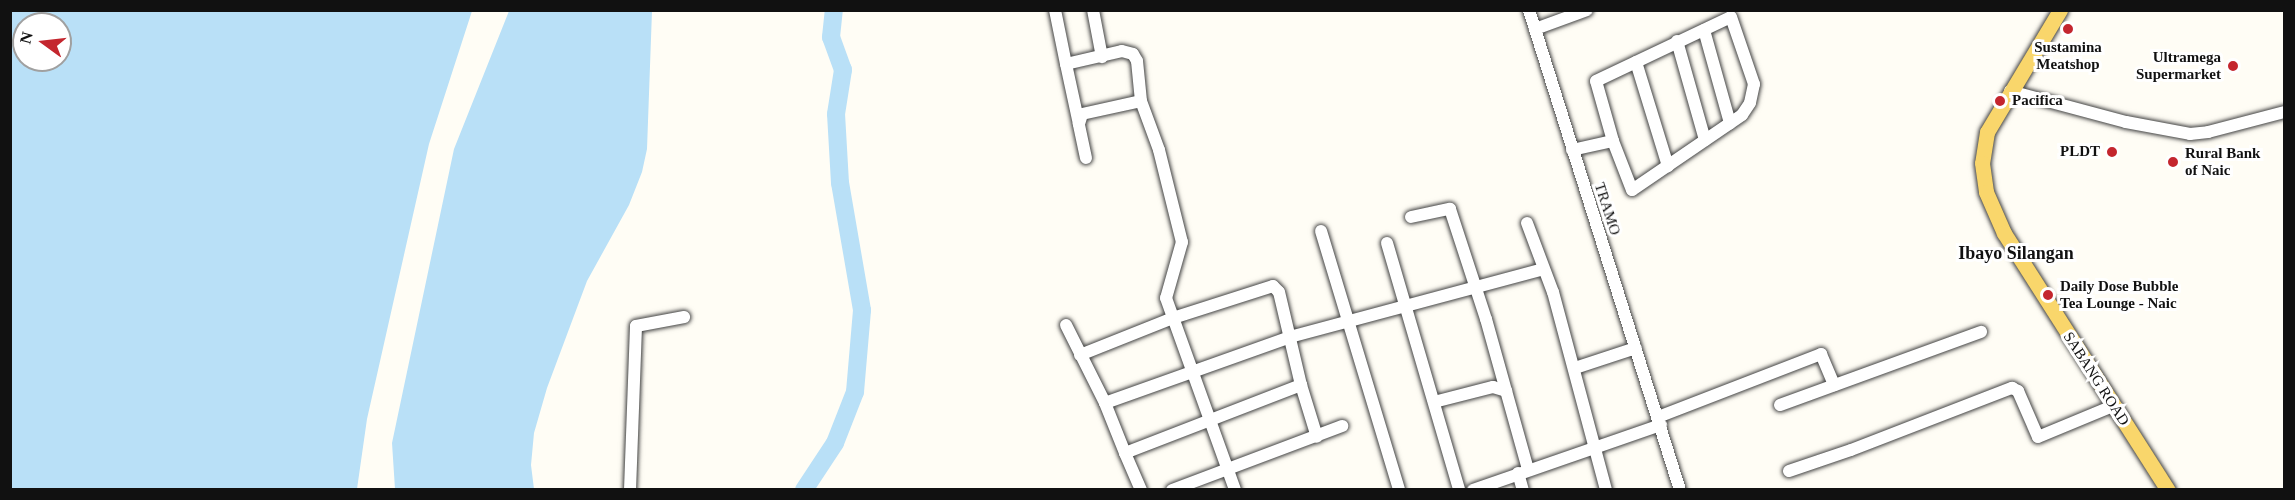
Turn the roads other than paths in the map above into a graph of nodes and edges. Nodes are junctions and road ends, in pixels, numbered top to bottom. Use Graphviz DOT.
graph roads {
  1 [pos="1055,10"];
  2 [pos="1093,10"];
  3 [pos="1529,10"];
  4 [pos="2060,10"];
  5 [pos="1586,11"];
  6 [pos="1733,14"];
  7 [pos="1534,29"];
  8 [pos="1704,30"];
  9 [pos="1677,41"];
  10 [pos="1102,57"];
  11 [pos="1636,62"];
  12 [pos="1066,64"];
  13 [pos="2010,91"];
  14 [pos="1141,101"];
  15 [pos="2284,112"];
  16 [pos="1730,123"];
  17 [pos="1079,124"];
  18 [pos="1705,140"];
  19 [pos="1613,141"];
  20 [pos="1572,150"];
  21 [pos="1086,158"];
  22 [pos="1668,166"];
  23 [pos="1411,217"];
  24 [pos="1527,223"];
  25 [pos="1321,231"];
  26 [pos="1388,243"];
  27 [pos="1543,269"];
  28 [pos="1475,287"];
  29 [pos="1406,306"];
  30 [pos="684,317"];
  31 [pos="1173,318"];
  32 [pos="1348,321"];
  33 [pos="1066,325"];
  34 [pos="1981,332"];
  35 [pos="1290,337"];
  36 [pos="1636,348"];
  37 [pos="1080,355"];
  38 [pos="1575,368"];
  39 [pos="1191,372"];
  40 [pos="1301,385"];
  41 [pos="1834,385"];
  42 [pos="1506,391"];
  43 [pos="1434,402"];
  44 [pos="1105,404"];
  45 [pos="1780,405"];
  46 [pos="2114,406"];
  47 [pos="1209,420"];
  48 [pos="1660,421"];
  49 [pos="1342,426"];
  50 [pos="1317,437"];
  51 [pos="1594,447"];
  52 [pos="1125,453"];
  53 [pos="1227,470"];
  54 [pos="1523,471"];
  55 [pos="1789,471"];
  56 [pos="630,489"];
  57 [pos="1141,489"];
  58 [pos="1172,489"];
  59 [pos="1235,489"];
  60 [pos="1399,489"];
  61 [pos="1459,489"];
  62 [pos="1473,489"];
  63 [pos="1523,489"];
  64 [pos="1606,489"];
  65 [pos="1680,489"];
  66 [pos="2168,489"];
  1 -- 12 [label="street"];
  2 -- 10 [label="street"];
  3 -- 7 [label="street, TRAMO"];
  4 -- 13 [label="main road, SABANG ROAD"];
  5 -- 7 [label="street"];
  6 -- 8 [label="street"];
  6 -- 16 [label="street"];
  7 -- 20 [label="street, TRAMO"];
  8 -- 9 [label="street"];
  8 -- 16 [label="street"];
  9 -- 11 [label="street"];
  9 -- 18 [label="street"];
  10 -- 12 [label="street"];
  10 -- 14 [label="street"];
  11 -- 19 [label="street"];
  11 -- 22 [label="street"];
  12 -- 17 [label="street"];
  13 -- 15 [label="street"];
  13 -- 46 [label="main road, SABANG ROAD"];
  14 -- 17 [label="street"];
  14 -- 31 [label="street"];
  16 -- 18 [label="street"];
  17 -- 21 [label="street"];
  18 -- 22 [label="street"];
  19 -- 20 [label="street"];
  19 -- 22 [label="street"];
  20 -- 36 [label="street, TRAMO"];
  23 -- 28 [label="street"];
  24 -- 27 [label="street"];
  25 -- 32 [label="street"];
  26 -- 29 [label="street"];
  27 -- 28 [label="street"];
  27 -- 38 [label="street"];
  28 -- 29 [label="street"];
  28 -- 42 [label="street"];
  29 -- 32 [label="street"];
  29 -- 43 [label="street"];
  30 -- 56 [label="street"];
  31 -- 35 [label="street"];
  31 -- 37 [label="street"];
  31 -- 39 [label="street"];
  32 -- 35 [label="street"];
  32 -- 60 [label="street"];
  33 -- 37 [label="street"];
  34 -- 41 [label="street"];
  35 -- 39 [label="street"];
  35 -- 40 [label="street"];
  36 -- 38 [label="street"];
  36 -- 48 [label="street, TRAMO"];
  37 -- 44 [label="street"];
  38 -- 51 [label="street"];
  39 -- 44 [label="street"];
  39 -- 47 [label="street"];
  40 -- 47 [label="street"];
  40 -- 50 [label="street"];
  41 -- 45 [label="street"];
  41 -- 48 [label="street"];
  42 -- 43 [label="street"];
  42 -- 54 [label="street"];
  43 -- 61 [label="street"];
  44 -- 52 [label="street"];
  46 -- 55 [label="street"];
  46 -- 66 [label="main road, SABANG ROAD"];
  47 -- 52 [label="street"];
  47 -- 53 [label="street"];
  48 -- 51 [label="street"];
  48 -- 65 [label="street, TRAMO"];
  49 -- 50 [label="street"];
  50 -- 53 [label="street"];
  51 -- 54 [label="street"];
  51 -- 64 [label="street"];
  52 -- 57 [label="street"];
  53 -- 58 [label="street"];
  53 -- 59 [label="street"];
  54 -- 62 [label="street"];
  54 -- 63 [label="street"];
}
